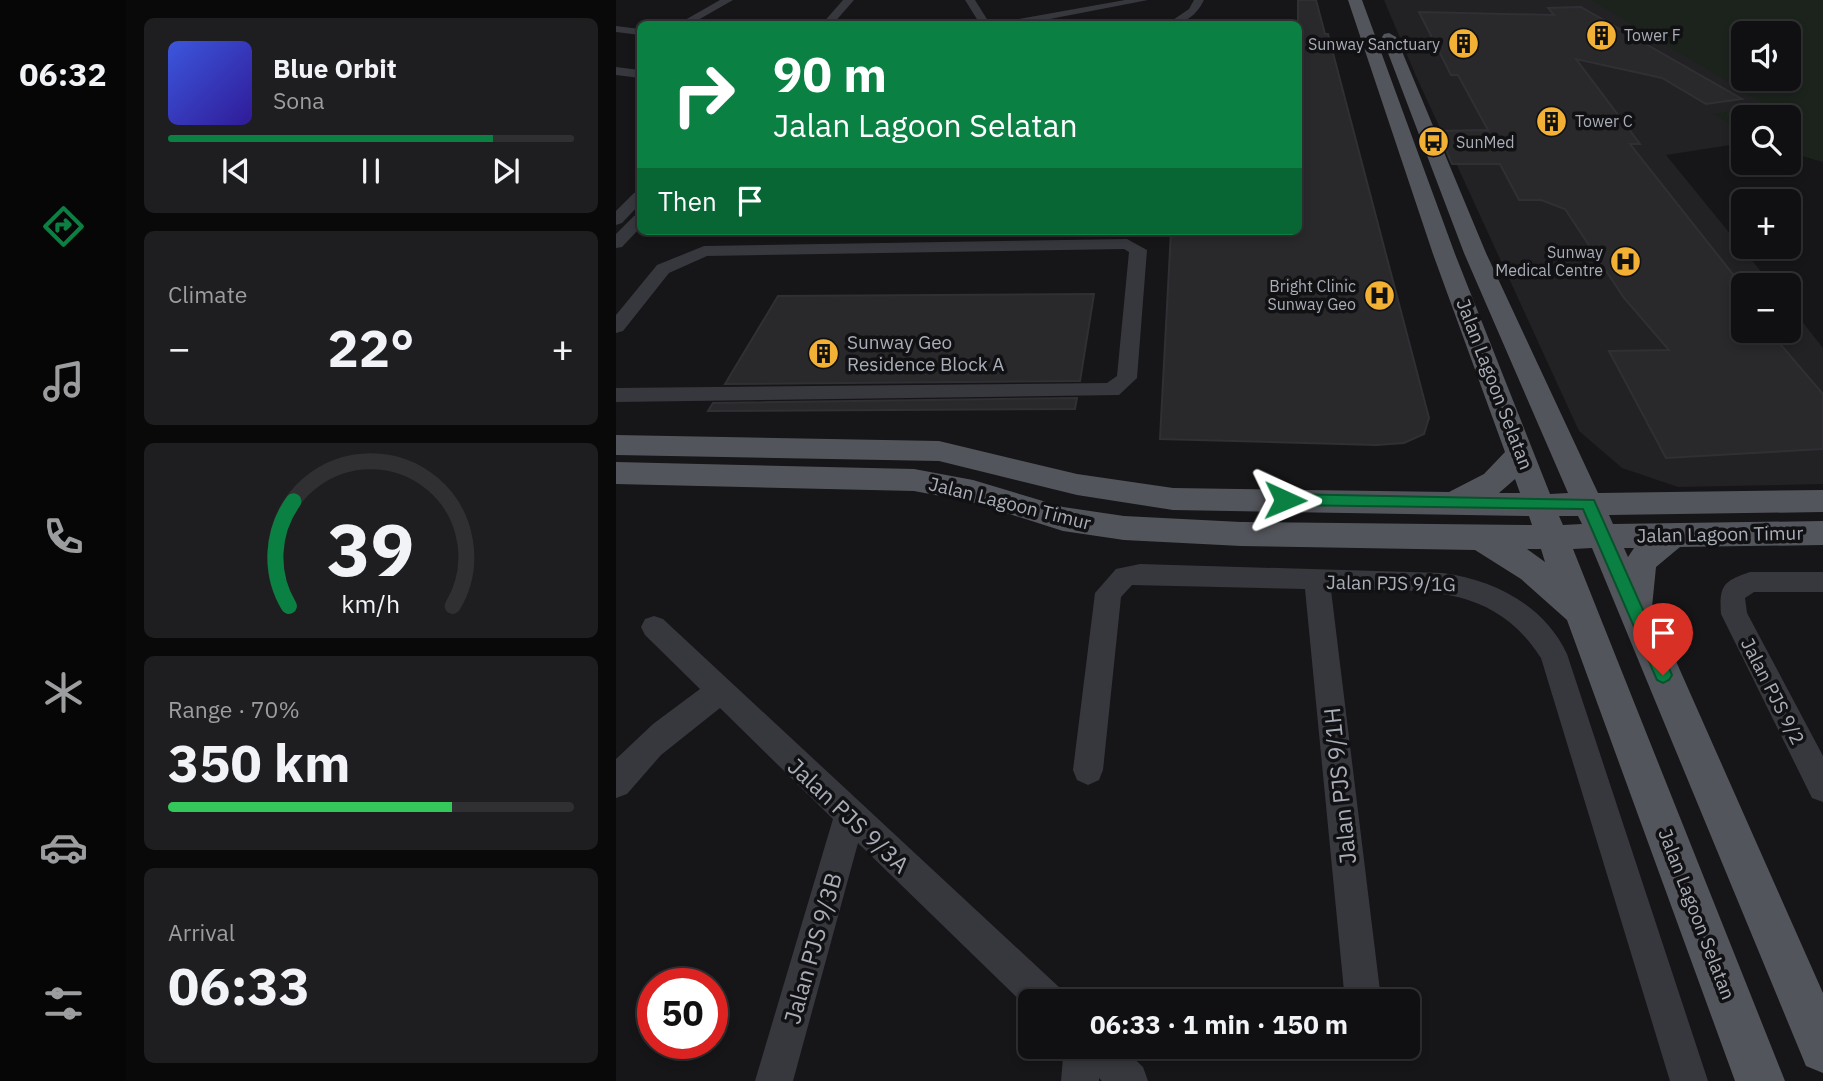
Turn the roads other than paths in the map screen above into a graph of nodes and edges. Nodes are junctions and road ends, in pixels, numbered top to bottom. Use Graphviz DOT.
graph roads {
  1 [pos="728,0"];
  2 [pos="849,0"];
  3 [pos="970,0"];
  4 [pos="1143,0"];
  5 [pos="1199,0"];
  6 [pos="1355,0"];
  7 [pos="690,21"];
  8 [pos="830,21"];
  9 [pos="983,21"];
  10 [pos="1025,21"];
  11 [pos="1176,21"];
  12 [pos="1383,24"];
  13 [pos="616,29"];
  14 [pos="637,32"];
  15 [pos="616,71"];
  16 [pos="637,74"];
  17 [pos="637,199"];
  18 [pos="616,220"];
  19 [pos="637,222"];
  20 [pos="880,235"];
  21 [pos="901,239"];
  22 [pos="616,243"];
  23 [pos="874,248"];
  24 [pos="616,327"];
  25 [pos="616,395"];
  26 [pos="616,445"];
  27 [pos="1565,450"];
  28 [pos="1521,452"];
  29 [pos="616,473"];
  30 [pos="1823,501"];
  31 [pos="1453,503"];
  32 [pos="1658,503"];
  33 [pos="1588,504"];
  34 [pos="1547,522"];
  35 [pos="1823,533"];
  36 [pos="1677,534"];
  37 [pos="1602,535"];
  38 [pos="1479,538"];
  39 [pos="1317,581"];
  40 [pos="1823,582"];
  41 [pos="1635,608"];
  42 [pos="1587,624"];
  43 [pos="653,627"];
  44 [pos="719,692"];
  45 [pos="1088,770"];
  46 [pos="616,783"];
  47 [pos="1823,787"];
  48 [pos="850,816"];
  49 [pos="1034,989"];
  50 [pos="1362,989"];
  51 [pos="1823,1049"];
  52 [pos="1082,1059"];
  53 [pos="1107,1059"];
  54 [pos="774,1081"];
  55 [pos="1080,1081"];
  56 [pos="1129,1081"];
  57 [pos="1689,1081"];
  58 [pos="1760,1081"];
  1 -- 7 [label="street"];
  2 -- 8 [label="street"];
  3 -- 9 [label="street"];
  4 -- 10 [label="street"];
  5 -- 11 [label="street"];
  6 -- 28 [label="main road, Jalan Lagoon Selatan"];
  12 -- 27 [label="main road, Jalan Lagoon Selatan"];
  13 -- 14 [label="street"];
  15 -- 16 [label="street"];
  17 -- 18 [label="street"];
  19 -- 22 [label="street"];
  20 -- 23 [label="street"];
  21 -- 23 [label="street"];
  21 -- 25 [label="street"];
  23 -- 24 [label="street"];
  26 -- 31 [label="main road, Jalan Lagoon Timur"];
  27 -- 32 [label="main road"];
  27 -- 33 [label="main road, Jalan Lagoon Selatan"];
  28 -- 31 [label="main road"];
  28 -- 34 [label="main road, Jalan Lagoon Selatan"];
  29 -- 38 [label="main road, Jalan Lagoon Timur"];
  30 -- 32 [label="main road, Jalan Lagoon Timur"];
  31 -- 34 [label="main road, Jalan Lagoon Timur"];
  32 -- 33 [label="main road, Jalan Lagoon Timur"];
  33 -- 34 [label="main road, Jalan Lagoon Timur"];
  33 -- 37 [label="main road, Jalan Lagoon Selatan"];
  34 -- 37 [label="main road, Jalan Lagoon Timur"];
  34 -- 38 [label="main road, Jalan Lagoon Timur"];
  34 -- 42 [label="main road, Jalan Lagoon Selatan"];
  35 -- 36 [label="main road, Jalan Lagoon Timur"];
  36 -- 37 [label="main road, Jalan Lagoon Timur"];
  36 -- 41 [label="main road"];
  37 -- 41 [label="main road, Jalan Lagoon Selatan"];
  38 -- 42 [label="main road"];
  39 -- 45 [label="street, Jalan PJS 9/1G"];
  39 -- 50 [label="street, Jalan PJS 9/1H"];
  39 -- 57 [label="street, Jalan PJS 9/1G"];
  40 -- 47 [label="street, Jalan PJS 9/2"];
  41 -- 51 [label="main road, Jalan Lagoon Selatan"];
  42 -- 58 [label="main road, Jalan Lagoon Selatan"];
  43 -- 44 [label="street, Jalan PJS 9/3A"];
  44 -- 46 [label="street"];
  44 -- 48 [label="street, Jalan PJS 9/3A"];
  48 -- 49 [label="street, Jalan PJS 9/3A"];
  48 -- 54 [label="street, Jalan PJS 9/3B"];
  52 -- 55 [label="street"];
  53 -- 56 [label="street"];
}
